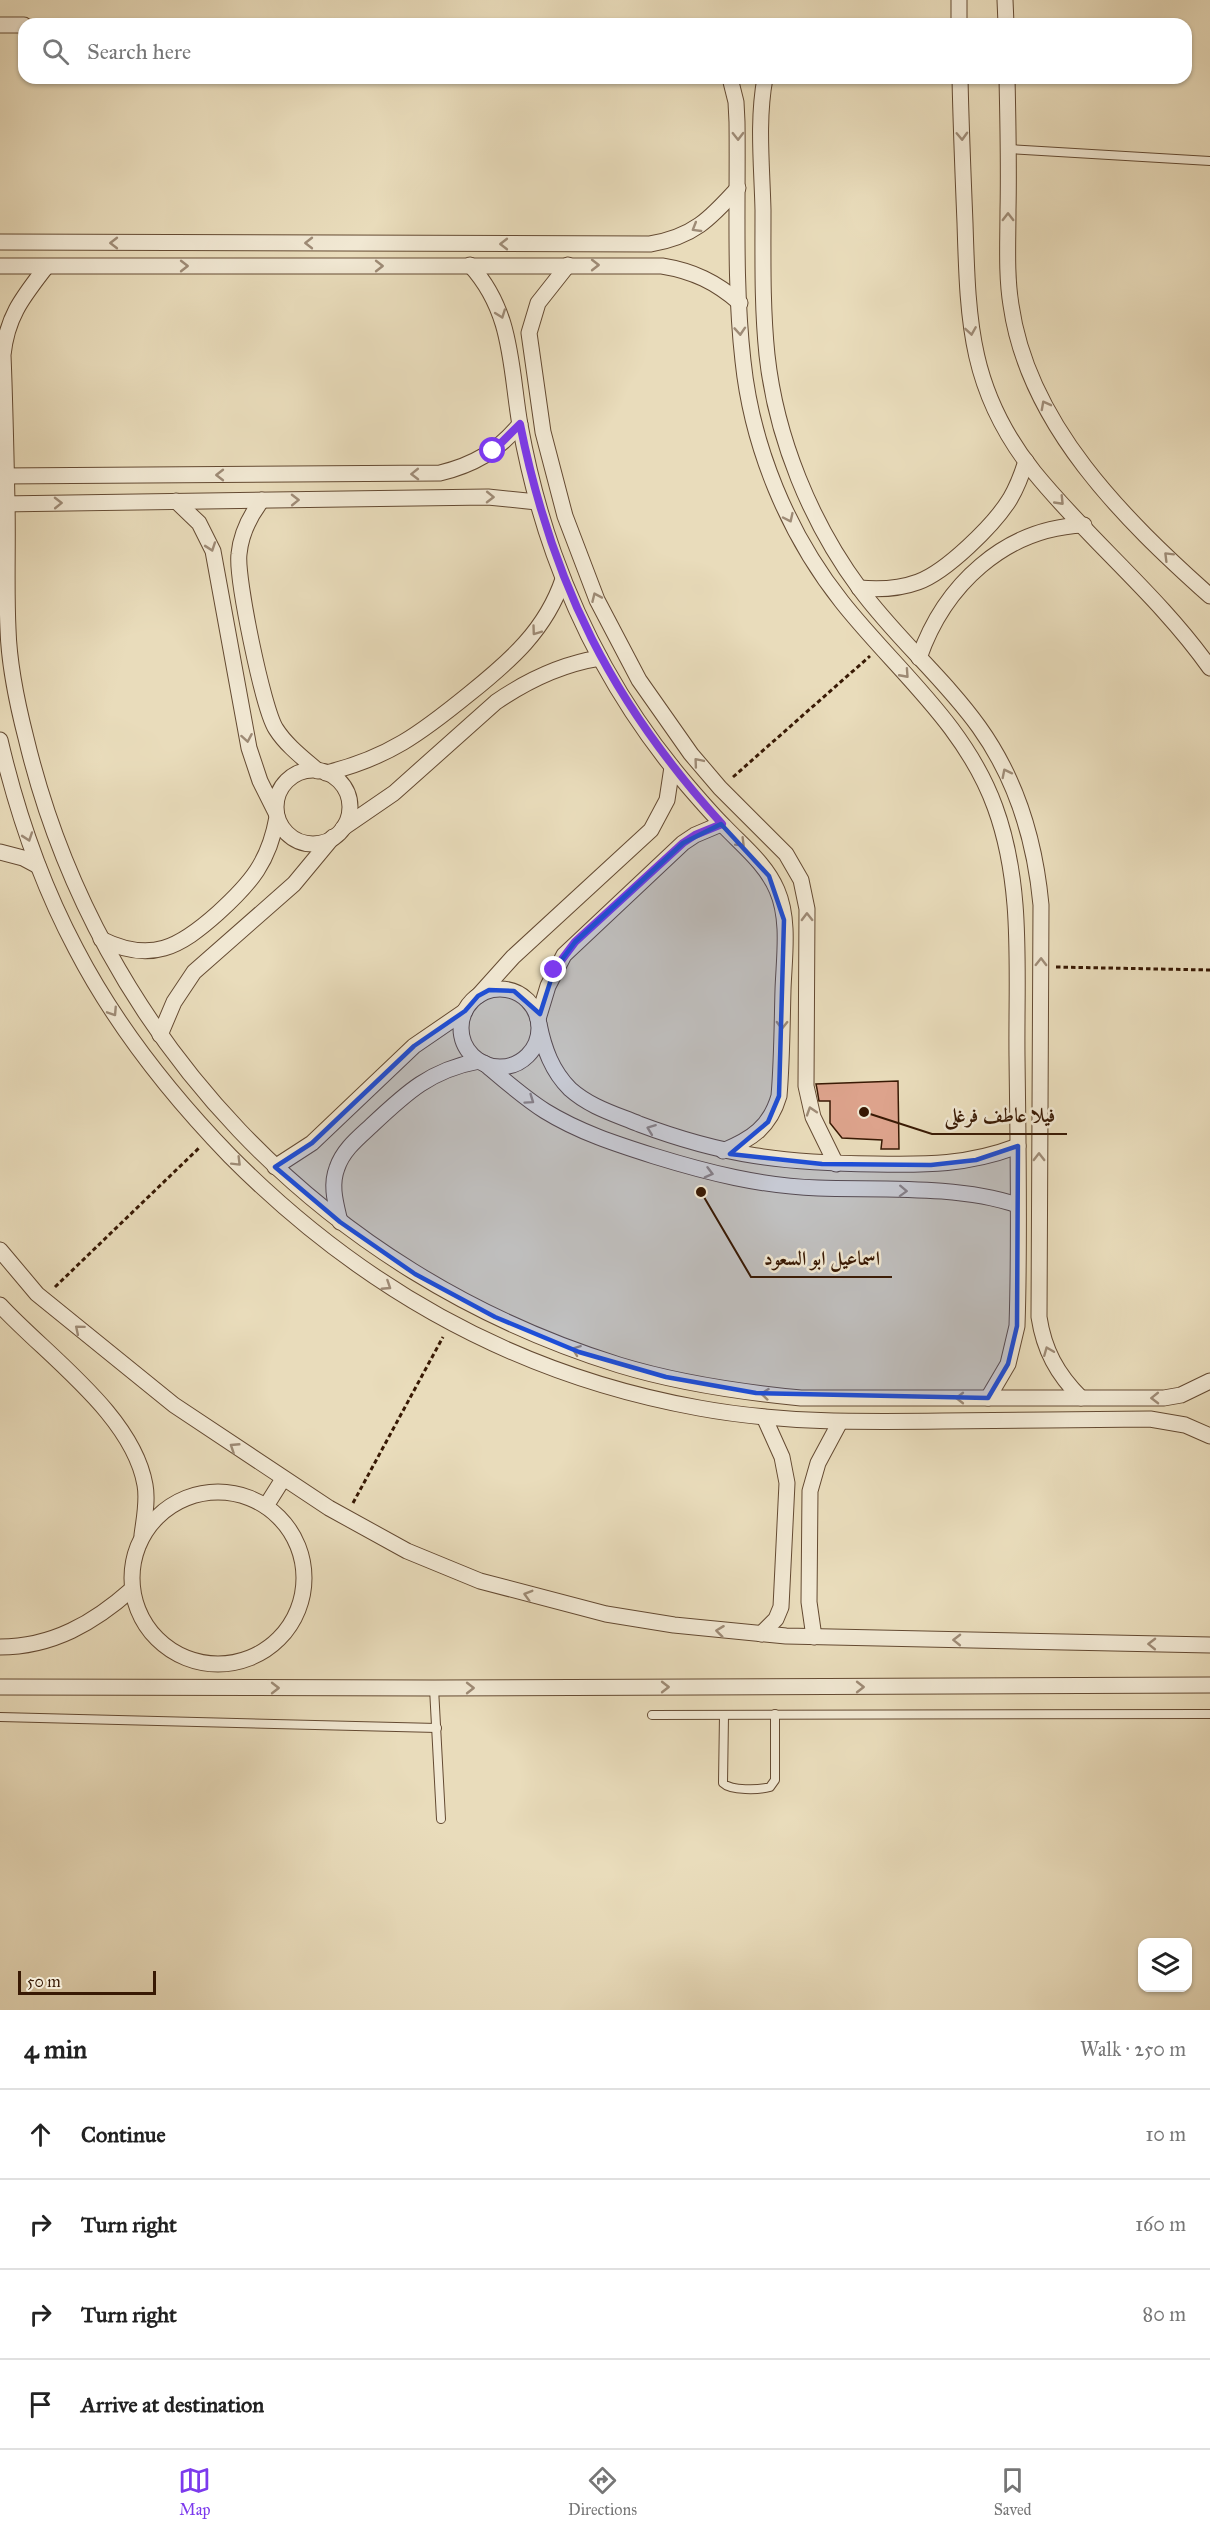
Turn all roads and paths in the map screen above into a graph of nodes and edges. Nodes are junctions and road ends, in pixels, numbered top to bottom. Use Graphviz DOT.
graph roads {
  1 [pos="959,0"];
  2 [pos="1005,0"];
  3 [pos="959,18"];
  4 [pos="1006,18"];
  5 [pos="0,25"];
  6 [pos="18,25"];
  7 [pos="731,84"];
  8 [pos="765,84"];
  9 [pos="960,84"];
  10 [pos="1007,84"];
  11 [pos="1009,149"];
  12 [pos="1210,161"];
  13 [pos="738,188"];
  14 [pos="0,242"];
  15 [pos="470,265"];
  16 [pos="568,265"];
  17 [pos="0,266"];
  18 [pos="46,267"];
  19 [pos="740,303"];
  20 [pos="520,424"];
  21 [pos="1026,461"];
  22 [pos="3,476"];
  23 [pos="262,500"];
  24 [pos="177,501"];
  25 [pos="537,502"];
  26 [pos="3,503"];
  27 [pos="1084,525"];
  28 [pos="563,579"];
  29 [pos="859,588"];
  30 [pos="1210,596"];
  31 [pos="880,647"];
  32 [pos="600,658"];
  33 [pos="919,658"];
  34 [pos="1210,668"];
  35 [pos="0,740"];
  36 [pos="672,767"];
  37 [pos="322,772"];
  38 [pos="8,774"];
  39 [pos="720,788"];
  40 [pos="0,791"];
  41 [pos="277,815"];
  42 [pos="722,824"];
  43 [pos="338,833"];
  44 [pos="0,852"];
  45 [pos="38,866"];
  46 [pos="101,939"];
  47 [pos="1041,967"];
  48 [pos="1210,970"];
  49 [pos="478,996"];
  50 [pos="465,1011"];
  51 [pos="539,1022"];
  52 [pos="160,1035"];
  53 [pos="482,1062"];
  54 [pos="211,1136"];
  55 [pos="1018,1146"];
  56 [pos="723,1151"];
  57 [pos="836,1164"];
  58 [pos="275,1167"];
  59 [pos="1017,1205"];
  60 [pos="340,1222"];
  61 [pos="0,1250"];
  62 [pos="43,1299"];
  63 [pos="0,1305"];
  64 [pos="451,1324"];
  65 [pos="1210,1381"];
  66 [pos="988,1398"];
  67 [pos="1081,1398"];
  68 [pos="764,1417"];
  69 [pos="840,1422"];
  70 [pos="1210,1436"];
  71 [pos="283,1479"];
  72 [pos="266,1506"];
  73 [pos="345,1518"];
  74 [pos="141,1538"];
  75 [pos="132,1589"];
  76 [pos="761,1634"];
  77 [pos="814,1637"];
  78 [pos="1210,1645"];
  79 [pos="0,1647"];
  80 [pos="214,1665"];
  81 [pos="1210,1685"];
  82 [pos="0,1687"];
  83 [pos="217,1688"];
  84 [pos="434,1688"];
  85 [pos="724,1714"];
  86 [pos="775,1714"];
  87 [pos="1210,1714"];
  88 [pos="652,1715"];
  89 [pos="0,1717"];
  90 [pos="437,1728"];
  91 [pos="441,1819"];
  1 -- 3 [label="street"];
  2 -- 4 [label="street"];
  5 -- 6 [label="street"];
  7 -- 13 [label="street, one-way"];
  8 -- 29 [label="street"];
  9 -- 21 [label="street, one-way"];
  10 -- 11 [label="street"];
  11 -- 12 [label="lane"];
  30 -- 11 [label="street, one-way"];
  13 -- 14 [label="street, one-way"];
  13 -- 19 [label="street"];
  15 -- 16 [label="street"];
  18 -- 15 [label="street, one-way"];
  15 -- 20 [label="street, one-way"];
  16 -- 19 [label="street, one-way"];
  39 -- 16 [label="street, one-way"];
  17 -- 18 [label="street"];
  18 -- 22 [label="street"];
  19 -- 31 [label="street, one-way"];
  20 -- 22 [label="street, one-way"];
  20 -- 25 [label="street"];
  21 -- 27 [label="street, one-way"];
  21 -- 29 [label="street"];
  22 -- 26 [label="street"];
  23 -- 24 [label="street"];
  23 -- 25 [label="street, one-way"];
  23 -- 37 [label="street"];
  26 -- 24 [label="street, one-way"];
  24 -- 41 [label="street, one-way"];
  25 -- 28 [label="street"];
  26 -- 46 [label="street"];
  27 -- 33 [label="street"];
  27 -- 34 [label="street"];
  28 -- 32 [label="street"];
  28 -- 37 [label="street, one-way"];
  29 -- 33 [label="street"];
  31 -- 39 [label="path"];
  31 -- 55 [label="street, one-way"];
  32 -- 36 [label="street"];
  32 -- 43 [label="street"];
  47 -- 33 [label="street, one-way"];
  35 -- 38 [label="street"];
  36 -- 42 [label="street"];
  36 -- 49 [label="street"];
  37 -- 41 [label="street"];
  37 -- 43 [label="street"];
  38 -- 40 [label="street"];
  38 -- 45 [label="street, one-way"];
  57 -- 39 [label="street, one-way"];
  41 -- 43 [label="street"];
  41 -- 46 [label="street"];
  42 -- 51 [label="street"];
  42 -- 56 [label="street, one-way"];
  43 -- 52 [label="street"];
  44 -- 45 [label="street"];
  45 -- 54 [label="street, one-way"];
  46 -- 52 [label="street"];
  47 -- 48 [label="path"];
  67 -- 47 [label="street, one-way"];
  49 -- 50 [label="street"];
  49 -- 51 [label="street"];
  50 -- 53 [label="street"];
  50 -- 58 [label="street"];
  51 -- 53 [label="street"];
  56 -- 51 [label="street, one-way"];
  52 -- 58 [label="street"];
  53 -- 59 [label="street, one-way"];
  53 -- 60 [label="street"];
  54 -- 62 [label="path"];
  54 -- 64 [label="street, one-way"];
  55 -- 57 [label="street"];
  55 -- 59 [label="street"];
  56 -- 57 [label="street"];
  58 -- 60 [label="street"];
  59 -- 66 [label="street"];
  66 -- 60 [label="street, one-way"];
  61 -- 62 [label="street"];
  71 -- 62 [label="street, one-way"];
  63 -- 74 [label="street"];
  64 -- 68 [label="street"];
  64 -- 73 [label="path"];
  65 -- 67 [label="street, one-way"];
  66 -- 67 [label="street"];
  68 -- 69 [label="street"];
  68 -- 76 [label="street"];
  69 -- 70 [label="street"];
  69 -- 77 [label="street"];
  71 -- 72 [label="street"];
  71 -- 73 [label="street"];
  72 -- 74 [label="street"];
  72 -- 80 [label="street"];
  76 -- 73 [label="street, one-way"];
  74 -- 75 [label="street"];
  75 -- 79 [label="street"];
  75 -- 80 [label="street"];
  76 -- 77 [label="street"];
  78 -- 77 [label="street, one-way"];
  80 -- 83 [label="street"];
  84 -- 81 [label="street, one-way"];
  82 -- 83 [label="street"];
  83 -- 84 [label="street, one-way"];
  84 -- 90 [label="lane"];
  85 -- 86 [label="lane"];
  85 -- 86 [label="lane"];
  85 -- 88 [label="lane"];
  86 -- 87 [label="lane"];
  89 -- 90 [label="lane"];
  90 -- 91 [label="lane"];
}
